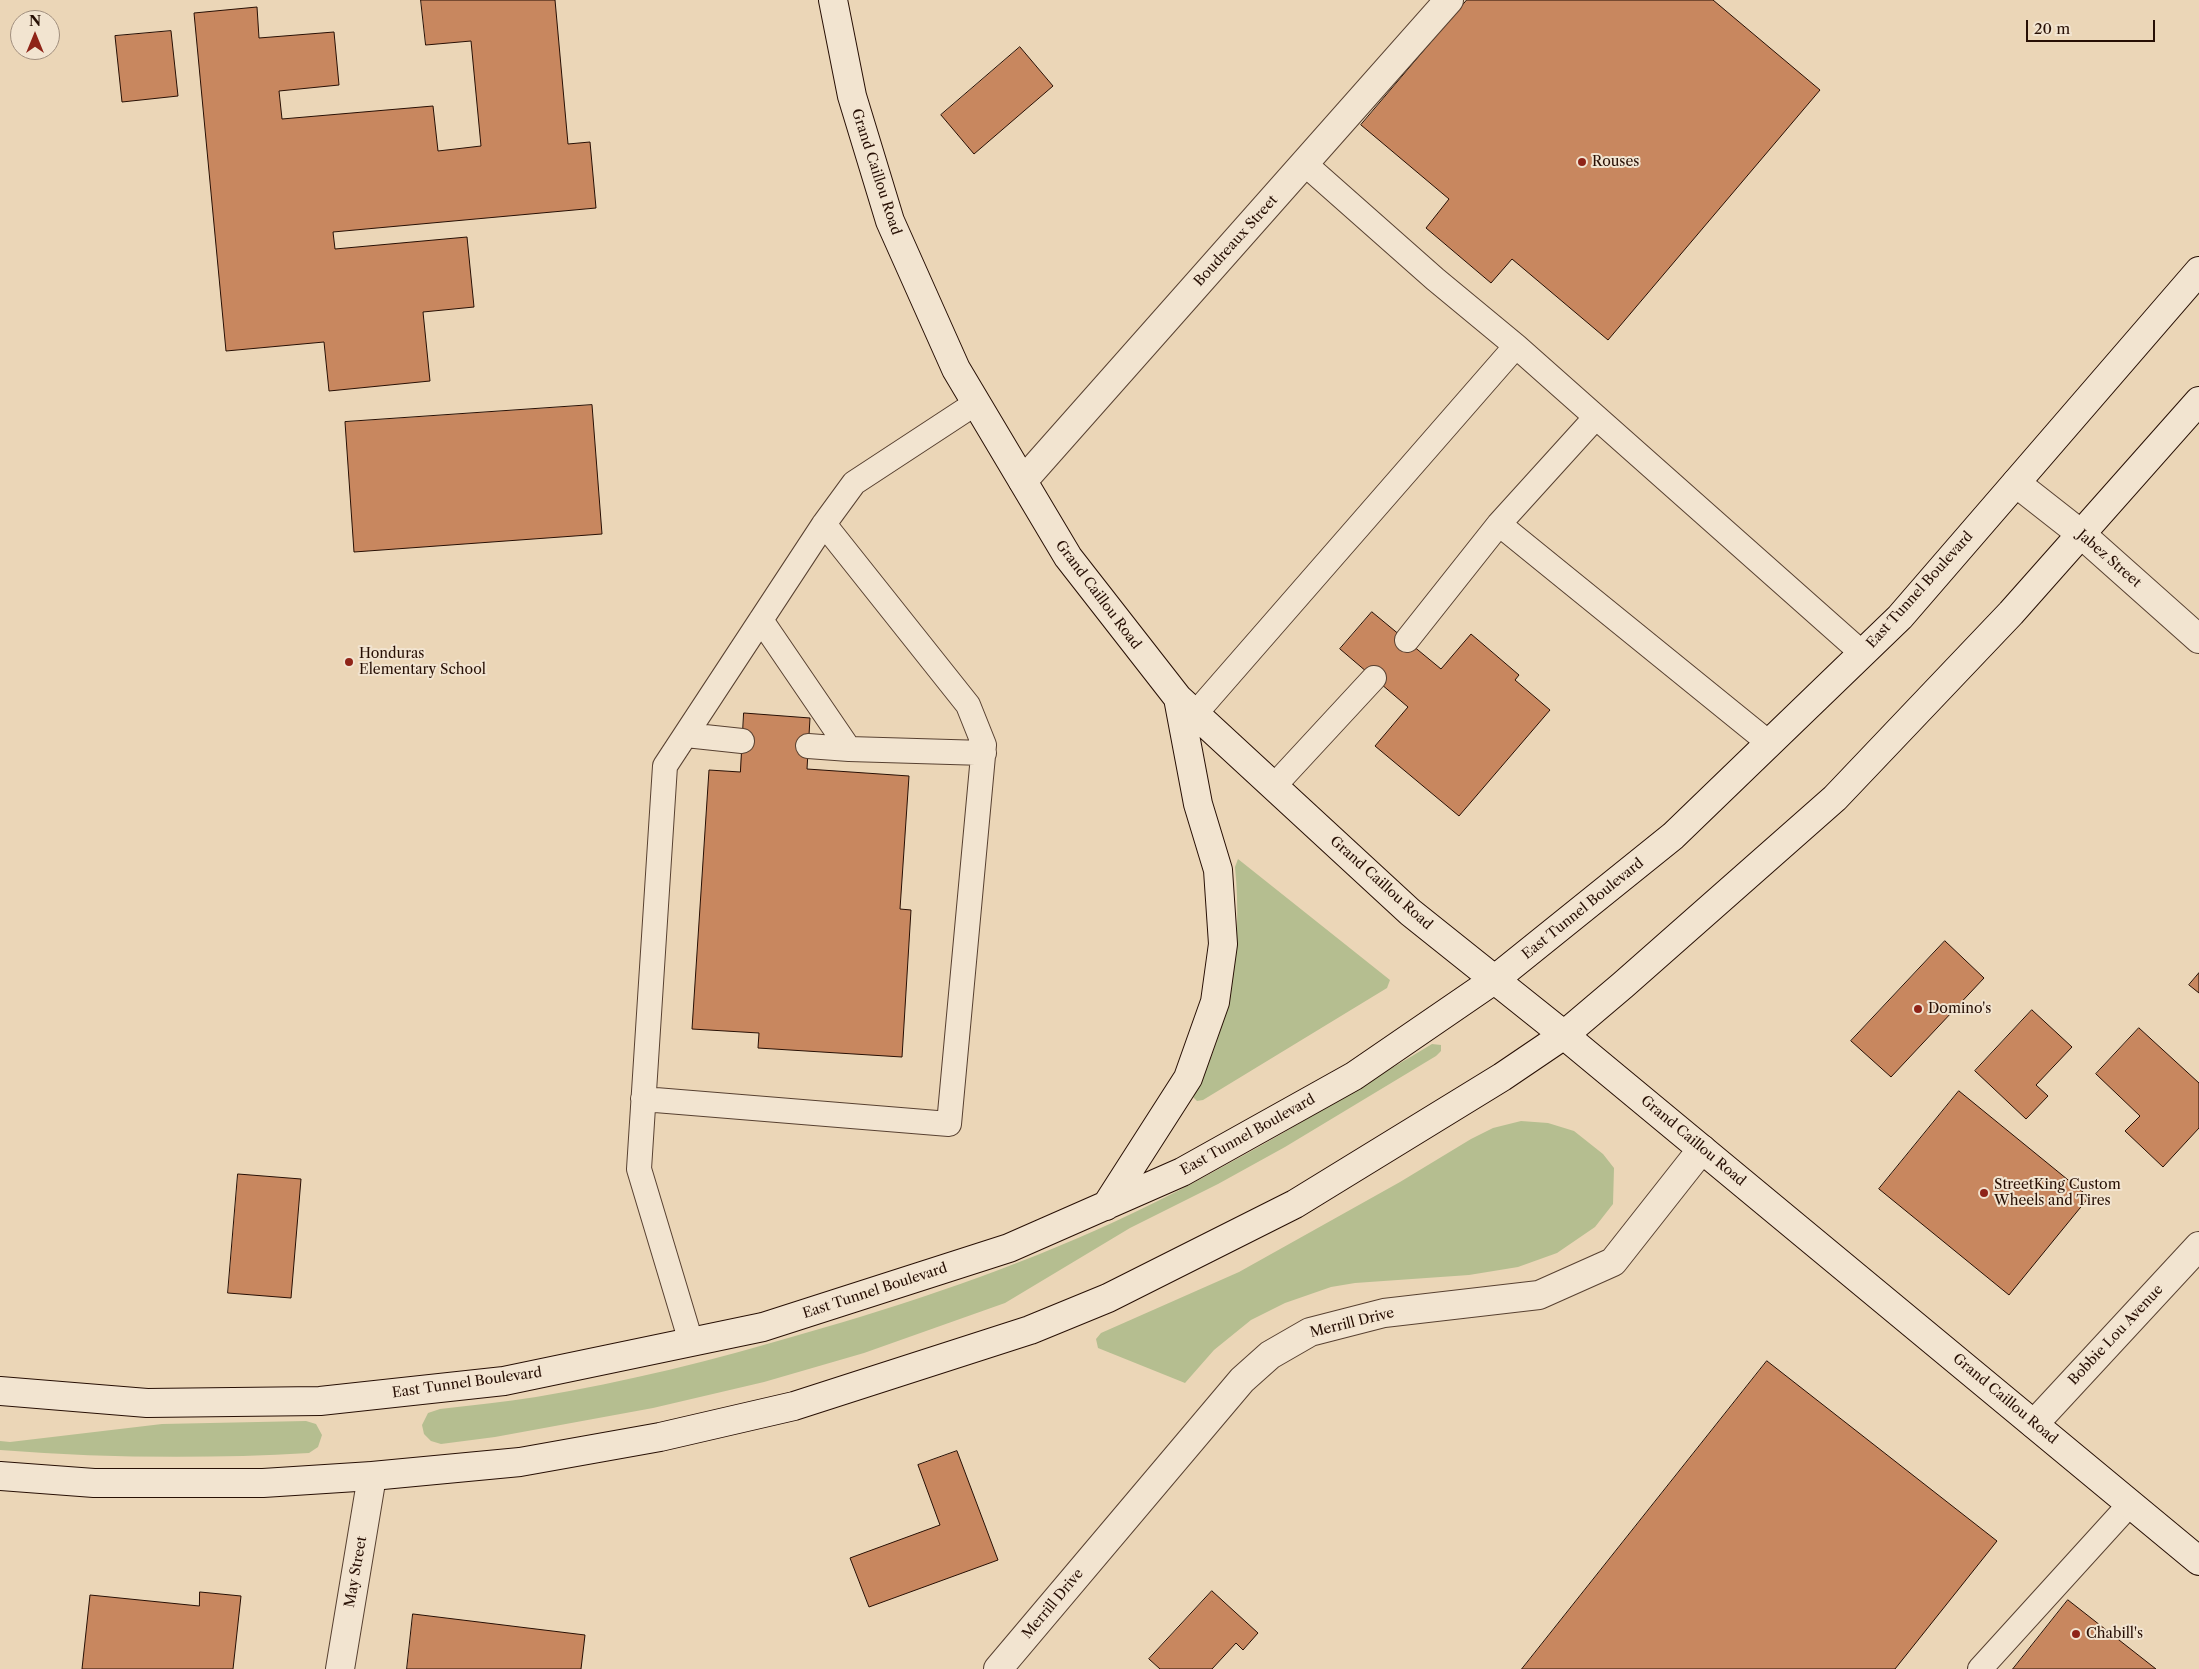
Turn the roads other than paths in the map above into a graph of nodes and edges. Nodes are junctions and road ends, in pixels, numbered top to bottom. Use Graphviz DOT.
graph roads {
  1 [pos="833,0"];
  2 [pos="1449,0"];
  3 [pos="1305,164"];
  4 [pos="2199,271"];
  5 [pos="1516,346"];
  6 [pos="2199,401"];
  7 [pos="976,403"];
  8 [pos="1596,417"];
  9 [pos="1023,481"];
  10 [pos="2016,483"];
  11 [pos="824,524"];
  12 [pos="1499,524"];
  13 [pos="2081,534"];
  14 [pos="761,620"];
  15 [pos="2199,639"];
  16 [pos="1407,640"];
  17 [pos="1862,653"];
  18 [pos="1374,678"];
  19 [pos="1187,706"];
  20 [pos="686,735"];
  21 [pos="742,741"];
  22 [pos="1769,743"];
  23 [pos="808,746"];
  24 [pos="849,749"];
  25 [pos="984,754"];
  26 [pos="1274,786"];
  27 [pos="1494,980"];
  28 [pos="1564,1035"];
  29 [pos="644,1099"];
  30 [pos="1702,1149"];
  31 [pos="1106,1206"];
  32 [pos="2199,1246"];
  33 [pos="691,1342"];
  34 [pos="0,1391"];
  35 [pos="2034,1424"];
  36 [pos="0,1476"];
  37 [pos="372,1476"];
  38 [pos="2130,1504"];
  39 [pos="2199,1561"];
  40 [pos="340,1669"];
  41 [pos="998,1669"];
  42 [pos="1980,1669"];
  1 -- 7 [label="main road, Grand Caillou Road"];
  2 -- 3 [label="main road, Boudreaux Street"];
  3 -- 5 [label="lane"];
  3 -- 9 [label="main road, Boudreaux Street"];
  4 -- 10 [label="main road, East Tunnel Boulevard"];
  5 -- 8 [label="lane"];
  5 -- 19 [label="lane"];
  6 -- 13 [label="main road"];
  7 -- 9 [label="main road, Grand Caillou Road"];
  7 -- 11 [label="lane"];
  8 -- 12 [label="lane"];
  8 -- 17 [label="lane"];
  9 -- 19 [label="main road, Grand Caillou Road"];
  10 -- 13 [label="main road, Jabez Street"];
  10 -- 17 [label="main road, East Tunnel Boulevard"];
  11 -- 14 [label="lane"];
  11 -- 25 [label="lane"];
  12 -- 16 [label="lane"];
  12 -- 22 [label="lane"];
  13 -- 15 [label="main road, Jabez Street"];
  13 -- 28 [label="main road"];
  14 -- 20 [label="lane"];
  14 -- 24 [label="lane"];
  17 -- 22 [label="main road, East Tunnel Boulevard"];
  18 -- 26 [label="lane"];
  19 -- 26 [label="main road, Grand Caillou Road"];
  19 -- 31 [label="main road"];
  20 -- 21 [label="lane"];
  20 -- 29 [label="lane"];
  22 -- 27 [label="main road, East Tunnel Boulevard"];
  23 -- 24 [label="lane"];
  24 -- 25 [label="lane"];
  25 -- 29 [label="lane"];
  26 -- 27 [label="main road, Grand Caillou Road"];
  27 -- 28 [label="main road, Grand Caillou Road"];
  27 -- 31 [label="main road, East Tunnel Boulevard"];
  28 -- 30 [label="main road, Grand Caillou Road"];
  28 -- 37 [label="main road"];
  29 -- 33 [label="lane"];
  30 -- 35 [label="main road, Grand Caillou Road"];
  30 -- 41 [label="main road, Merrill Drive"];
  31 -- 33 [label="main road, East Tunnel Boulevard"];
  32 -- 35 [label="main road, Bobbie Lou Avenue"];
  33 -- 34 [label="main road, East Tunnel Boulevard"];
  35 -- 38 [label="main road, Grand Caillou Road"];
  36 -- 37 [label="main road"];
  37 -- 40 [label="main road, May Street"];
  38 -- 39 [label="main road, Grand Caillou Road"];
  38 -- 42 [label="lane"];
}
